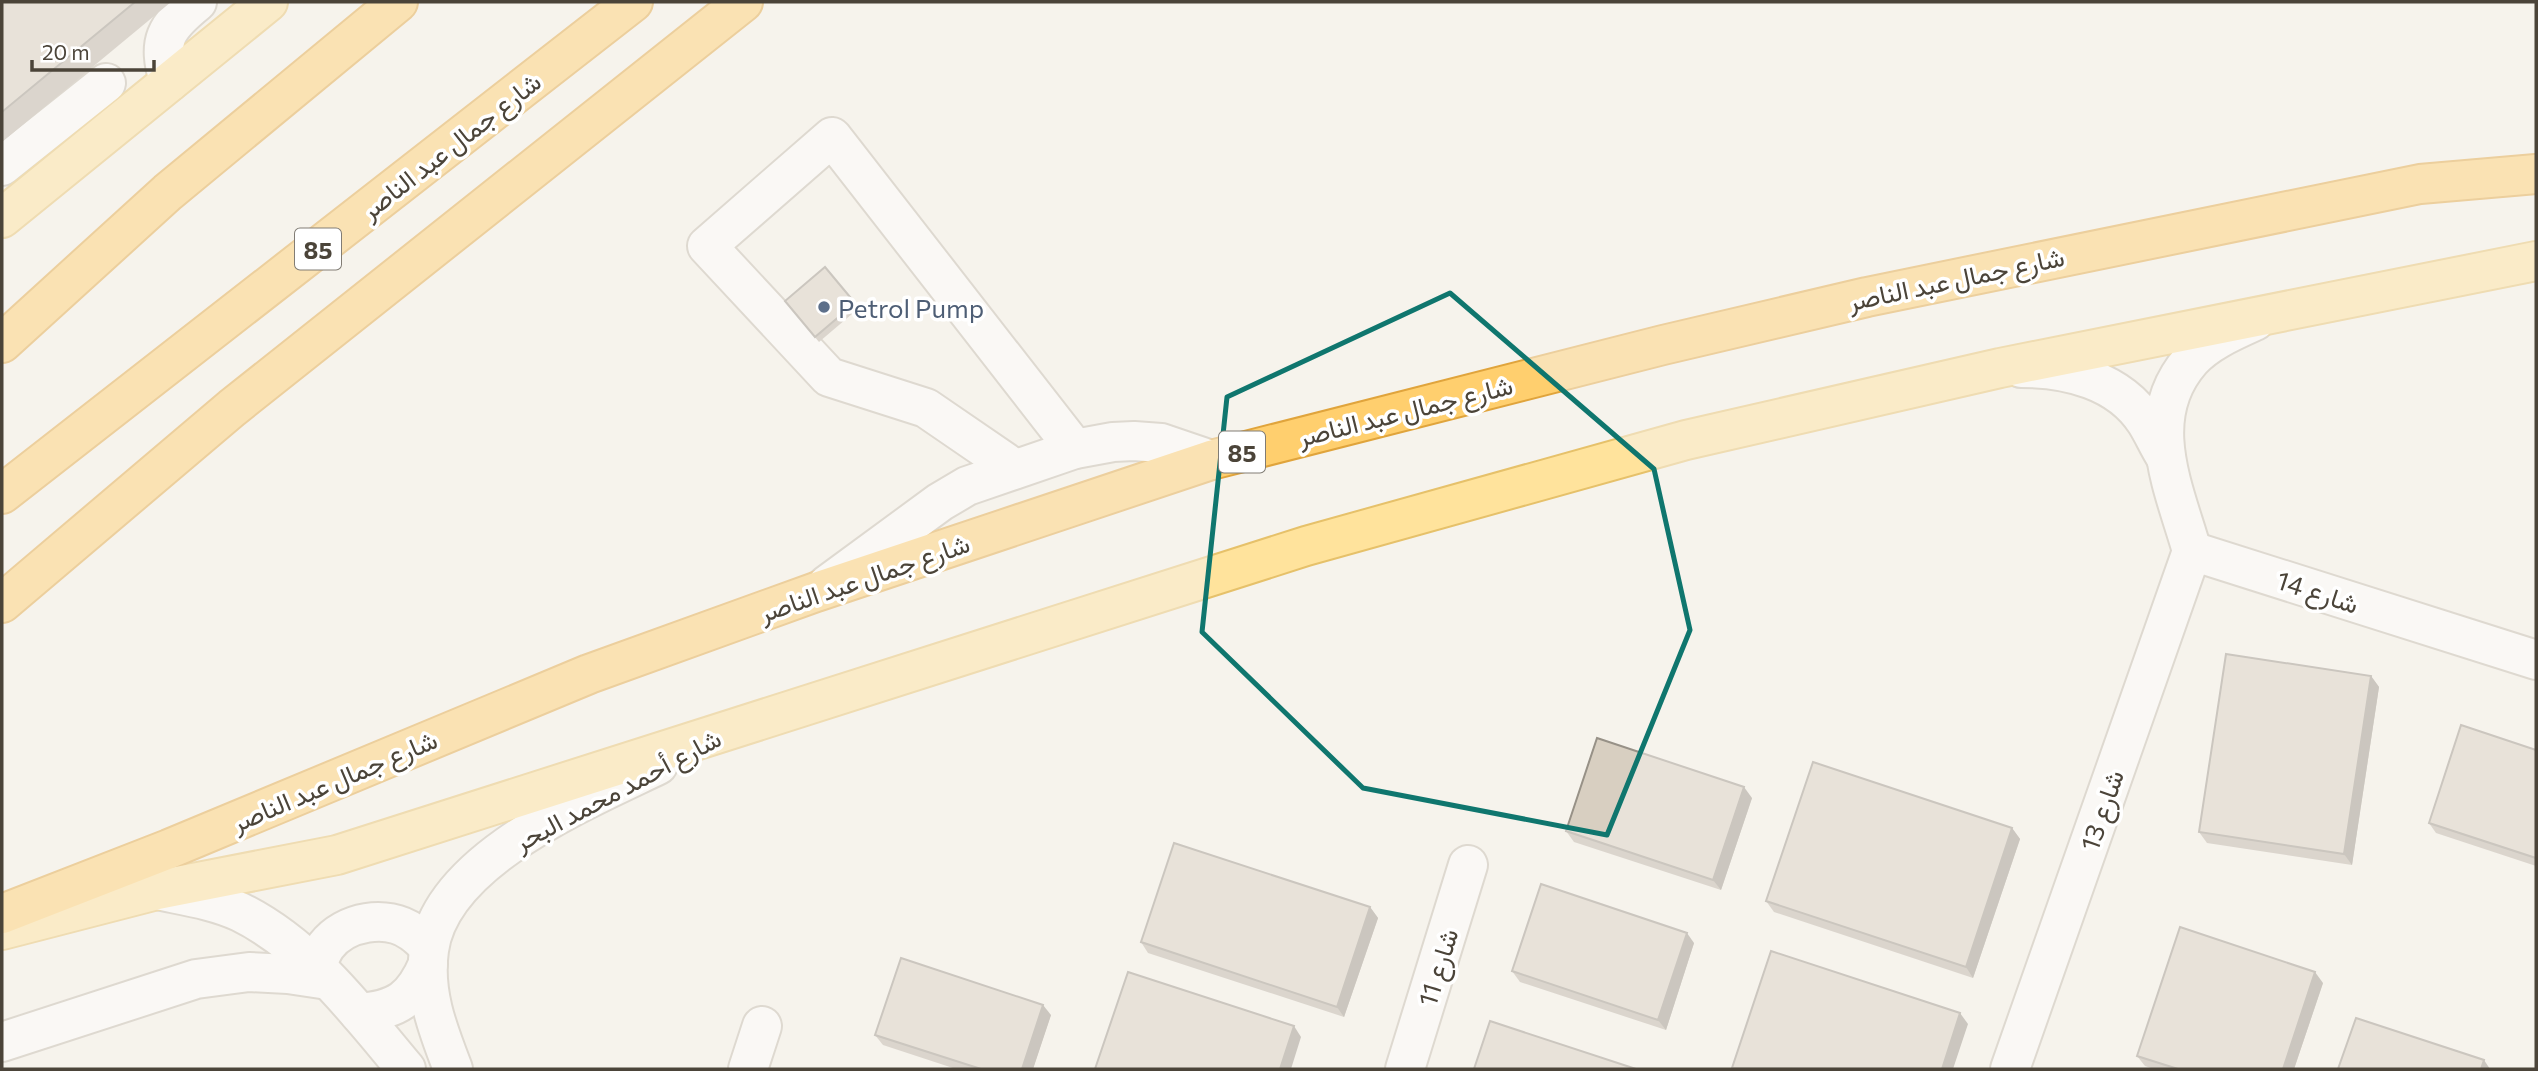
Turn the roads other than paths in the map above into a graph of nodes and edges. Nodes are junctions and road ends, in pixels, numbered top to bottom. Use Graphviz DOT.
graph roads {
  1 [pos="197,2"];
  2 [pos="268,2"];
  3 [pos="398,2"];
  4 [pos="634,2"];
  5 [pos="743,2"];
  6 [pos="169,82"];
  7 [pos="106,83"];
  8 [pos="2,166"];
  9 [pos="2536,174"];
  10 [pos="2,218"];
  11 [pos="2536,261"];
  12 [pos="2269,314"];
  13 [pos="2,343"];
  14 [pos="2000,368"];
  15 [pos="1075,449"];
  16 [pos="2165,458"];
  17 [pos="1211,460"];
  18 [pos="1015,469"];
  19 [pos="2,494"];
  20 [pos="2192,551"];
  21 [pos="816,592"];
  22 [pos="2,603"];
  23 [pos="2536,660"];
  24 [pos="730,730"];
  25 [pos="1468,865"];
  26 [pos="157,890"];
  27 [pos="240,912"];
  28 [pos="2,914"];
  29 [pos="2,930"];
  30 [pos="428,956"];
  31 [pos="322,973"];
  32 [pos="196,979"];
  33 [pos="359,1013"];
  34 [pos="762,1026"];
  35 [pos="2,1042"];
  36 [pos="407,1069"];
  37 [pos="453,1069"];
  38 [pos="748,1069"];
  39 [pos="1405,1069"];
  40 [pos="2010,1069"];
  1 -- 6 [label="street"];
  2 -- 6 [label="main road"];
  3 -- 13 [label="highway"];
  4 -- 19 [label="highway, شارع جمال عبد الناصر / 85"];
  5 -- 22 [label="highway"];
  6 -- 10 [label="main road"];
  7 -- 8 [label="street"];
  9 -- 17 [label="highway, شارع جمال عبد الناصر / 85"];
  11 -- 12 [label="main road, شارع جمال عبد الناصر"];
  12 -- 14 [label="main road, شارع جمال عبد الناصر"];
  12 -- 16 [label="street"];
  14 -- 16 [label="street"];
  14 -- 24 [label="main road, شارع جمال عبد الناصر"];
  15 -- 17 [label="street"];
  15 -- 18 [label="street"];
  15 -- 18 [label="street"];
  16 -- 20 [label="street"];
  17 -- 21 [label="highway, شارع جمال عبد الناصر / 85"];
  18 -- 21 [label="street"];
  20 -- 23 [label="street, شارع 14"];
  20 -- 40 [label="street, شارع 13"];
  21 -- 28 [label="highway, شارع جمال عبد الناصر / 85"];
  24 -- 26 [label="main road, شارع جمال عبد الناصر"];
  24 -- 30 [label="street, شارع أحمد محمد البحر"];
  25 -- 39 [label="street, شارع 11"];
  26 -- 27 [label="street"];
  26 -- 29 [label="main road, شارع جمال عبد الناصر"];
  27 -- 31 [label="street"];
  27 -- 32 [label="street"];
  30 -- 31 [label="street"];
  30 -- 33 [label="street"];
  30 -- 37 [label="street, شارع أحمد محمد البحر"];
  31 -- 32 [label="street"];
  31 -- 33 [label="street"];
  32 -- 35 [label="street"];
  33 -- 36 [label="street"];
  34 -- 38 [label="street"];
}
